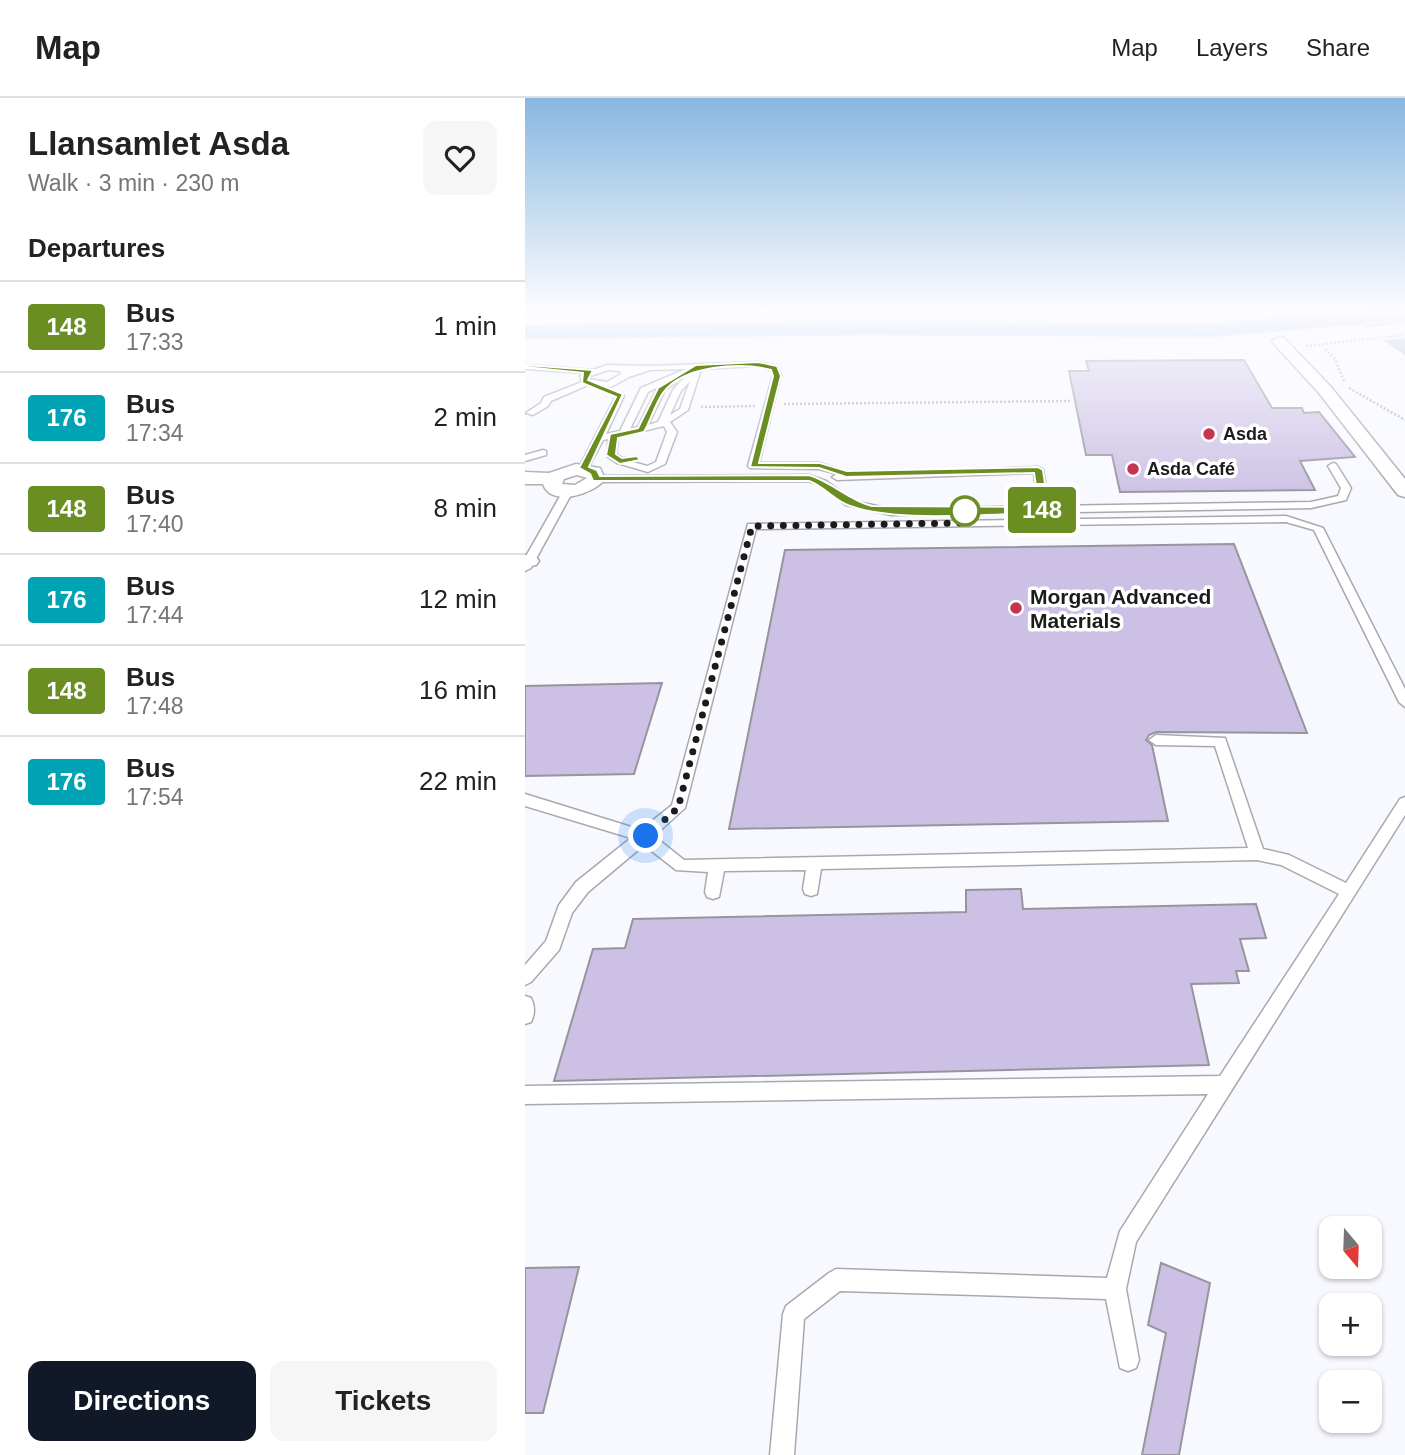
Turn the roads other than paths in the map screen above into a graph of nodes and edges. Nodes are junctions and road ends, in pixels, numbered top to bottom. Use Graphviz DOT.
graph roads {
  1 [pos="581,371"];
  2 [pos="595,371"];
  3 [pos="621,371"];
  4 [pos="639,371"];
  5 [pos="687,371"];
  6 [pos="690,371"];
  7 [pos="694,371"];
  8 [pos="697,371"];
  9 [pos="775,371"];
  10 [pos="1308,371"];
  11 [pos="590,372"];
  12 [pos="625,376"];
  13 [pos="587,383"];
  14 [pos="601,385"];
  15 [pos="620,396"];
  16 [pos="530,413"];
  17 [pos="662,423"];
  18 [pos="639,432"];
  19 [pos="618,435"];
  20 [pos="598,438"];
  21 [pos="543,453"];
  22 [pos="525,458"];
  23 [pos="637,458"];
  24 [pos="620,461"];
  25 [pos="1333,466"];
  26 [pos="590,474"];
  27 [pos="846,474"];
  28 [pos="525,478"];
  29 [pos="552,479"];
  30 [pos="819,481"];
  31 [pos="568,491"];
  32 [pos="1405,491"];
  33 [pos="1044,510"];
  34 [pos="526,563"];
  35 [pos="1405,702"];
  36 [pos="1156,740"];
  37 [pos="525,800"];
  38 [pos="1405,803"];
  39 [pos="646,836"];
  40 [pos="1257,854"];
  41 [pos="814,863"];
  42 [pos="717,865"];
  43 [pos="811,890"];
  44 [pos="1348,891"];
  45 [pos="713,892"];
  46 [pos="525,977"];
  47 [pos="525,1004"];
  48 [pos="525,1016"];
  49 [pos="1224,1084"];
  50 [pos="525,1095"];
  51 [pos="1115,1289"];
  52 [pos="1128,1360"];
  53 [pos="782,1455"];
  1 -- 11 [label="lane"];
  2 -- 11 [label="lane"];
  3 -- 12 [label="lane"];
  4 -- 12 [label="lane"];
  5 -- 19 [label="lane"];
  6 -- 18 [label="lane"];
  7 -- 17 [label="lane"];
  8 -- 17 [label="lane"];
  9 -- 27 [label="lane"];
  10 -- 32 [label="street"];
  11 -- 13 [label="lane"];
  12 -- 14 [label="lane"];
  12 -- 15 [label="lane"];
  13 -- 14 [label="lane"];
  13 -- 16 [label="lane"];
  14 -- 15 [label="lane"];
  15 -- 20 [label="lane"];
  17 -- 18 [label="lane"];
  17 -- 24 [label="lane"];
  18 -- 19 [label="lane"];
  19 -- 20 [label="lane"];
  19 -- 24 [label="lane"];
  20 -- 26 [label="lane"];
  21 -- 22 [label="lane"];
  23 -- 24 [label="lane"];
  25 -- 33 [label="lane"];
  26 -- 29 [label="street"];
  26 -- 30 [label="lane"];
  26 -- 31 [label="street"];
  27 -- 30 [label="lane"];
  27 -- 33 [label="lane"];
  28 -- 29 [label="street"];
  29 -- 31 [label="street"];
  30 -- 33 [label="lane"];
  31 -- 34 [label="lane"];
  35 -- 39 [label="lane"];
  36 -- 40 [label="lane"];
  37 -- 39 [label="lane"];
  38 -- 44 [label="lane"];
  39 -- 42 [label="lane"];
  39 -- 46 [label="lane"];
  40 -- 41 [label="lane"];
  40 -- 44 [label="lane"];
  41 -- 42 [label="lane"];
  41 -- 43 [label="lane"];
  42 -- 45 [label="lane"];
  44 -- 49 [label="lane"];
  47 -- 48 [label="lane"];
  49 -- 50 [label="lane"];
  49 -- 51 [label="lane"];
  51 -- 52 [label="lane"];
  51 -- 53 [label="lane"];
}
